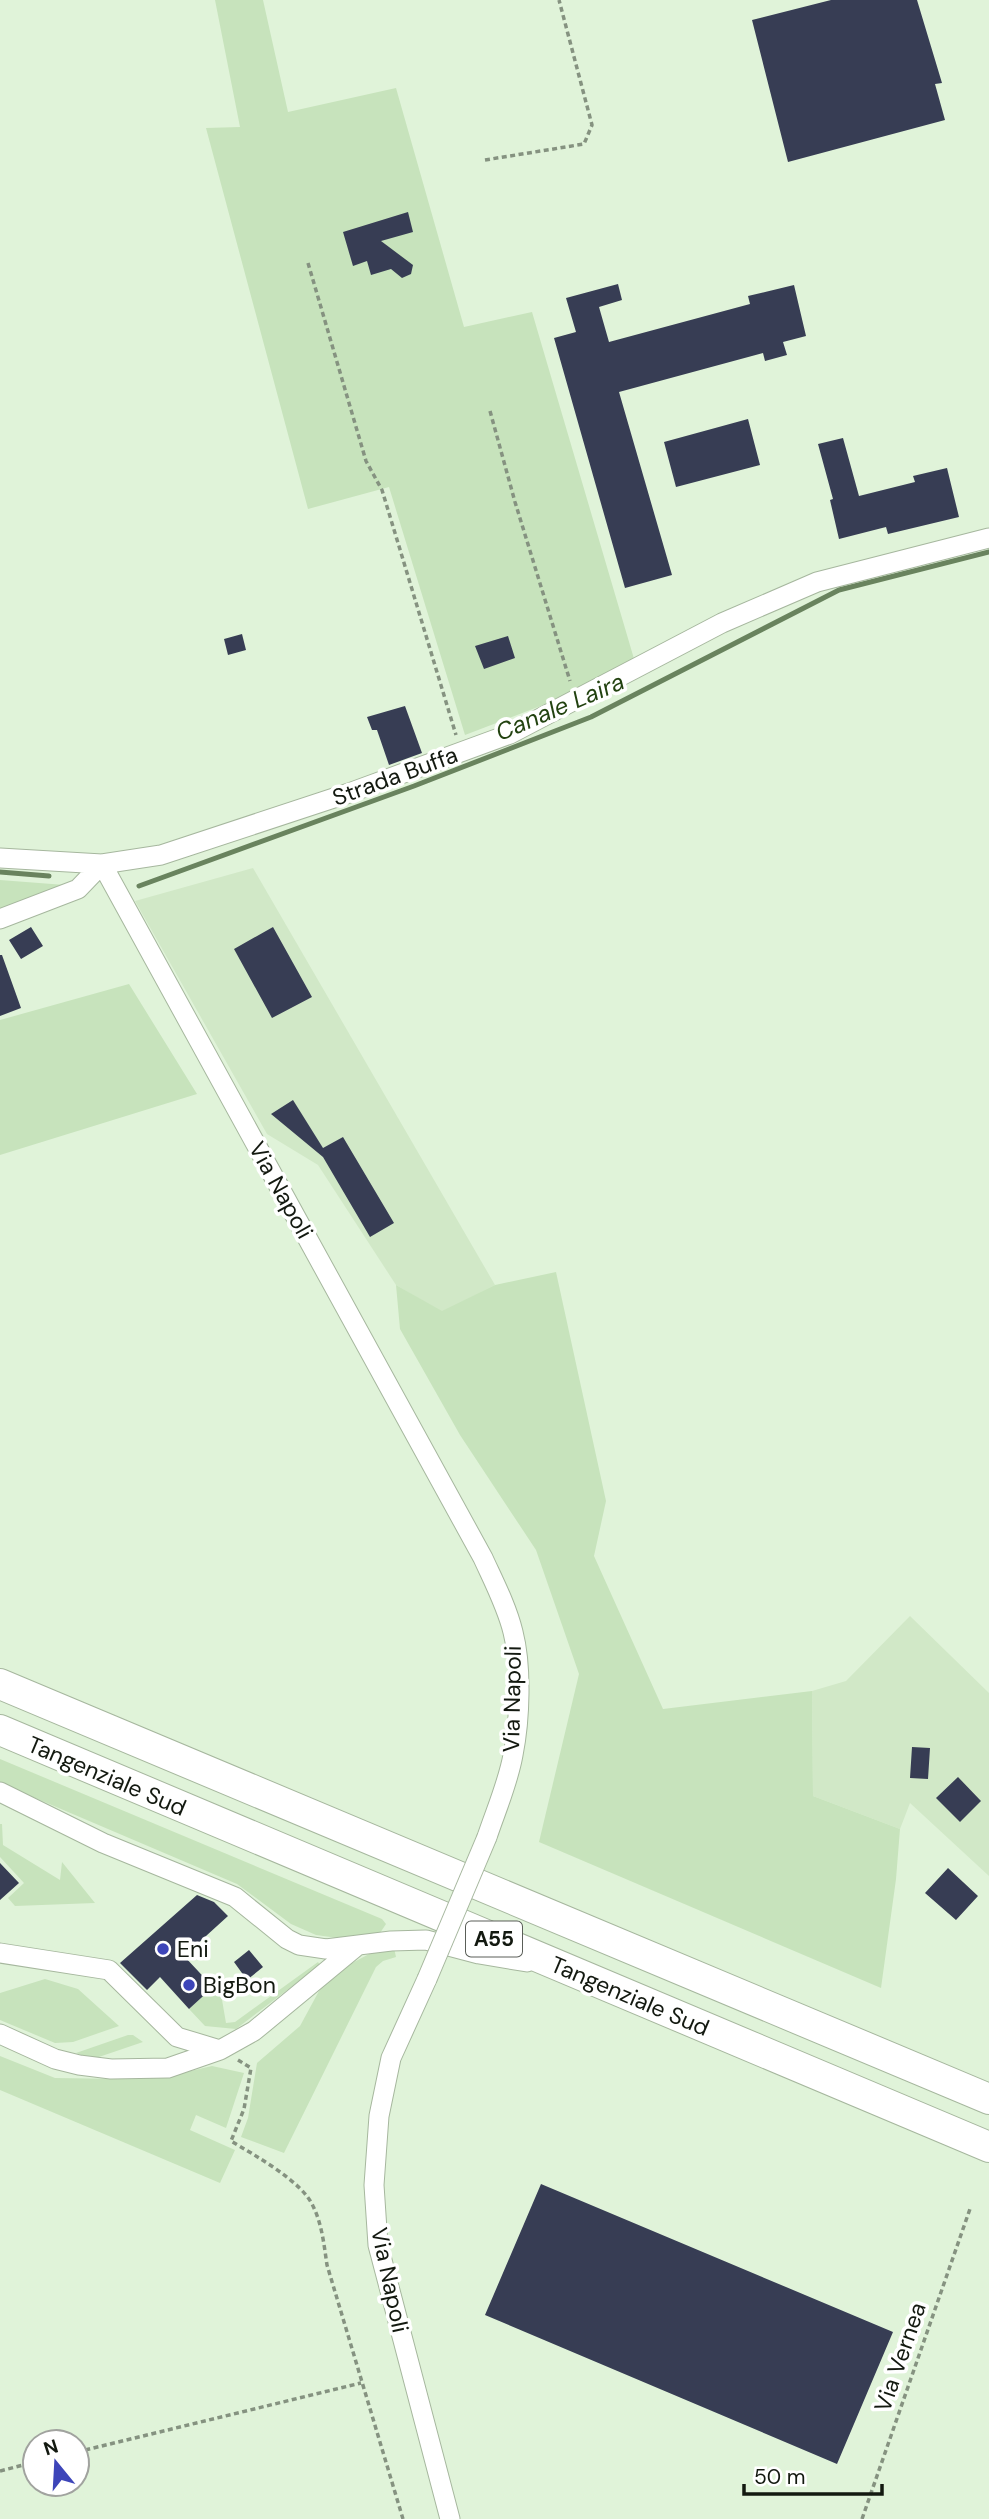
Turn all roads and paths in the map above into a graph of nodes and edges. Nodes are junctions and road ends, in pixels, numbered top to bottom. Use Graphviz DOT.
graph roads {
  1 [pos="559,0"];
  2 [pos="485,160"];
  3 [pos="308,263"];
  4 [pos="490,411"];
  5 [pos="989,538"];
  6 [pos="576,701"];
  7 [pos="461,752"];
  8 [pos="0,858"];
  9 [pos="102,864"];
  10 [pos="0,919"];
  11 [pos="0,1684"];
  12 [pos="0,1730"];
  13 [pos="0,1792"];
  14 [pos="358,1945"];
  15 [pos="0,1953"];
  16 [pos="562,1967"];
  17 [pos="0,2034"];
  18 [pos="220,2050"];
  19 [pos="989,2099"];
  20 [pos="989,2147"];
  21 [pos="971,2206"];
  22 [pos="361,2383"];
  23 [pos="91,2449"];
  24 [pos="21,2465"];
  25 [pos="0,2470"];
  26 [pos="403,2519"];
  27 [pos="450,2519"];
  28 [pos="862,2519"];
  1 -- 2 [label="path"];
  3 -- 7 [label="path"];
  4 -- 6 [label="path"];
  5 -- 6 [label="street, Strada Buffa"];
  6 -- 7 [label="street, Strada Buffa"];
  7 -- 9 [label="street, Strada Buffa"];
  8 -- 9 [label="street, Strada Buffa"];
  9 -- 10 [label="street"];
  9 -- 27 [label="street, Via Napoli, bridge"];
  11 -- 19 [label="highway, Tangenziale Sud / A55"];
  12 -- 16 [label="highway, Tangenziale Sud / A55"];
  13 -- 14 [label="street"];
  14 -- 16 [label="street"];
  14 -- 18 [label="street"];
  15 -- 18 [label="street"];
  16 -- 20 [label="highway, Tangenziale Sud / A55"];
  17 -- 18 [label="street"];
  18 -- 22 [label="path"];
  21 -- 28 [label="path, Via Vernea"];
  22 -- 23 [label="path"];
  22 -- 26 [label="path"];
  24 -- 25 [label="path"];
}
